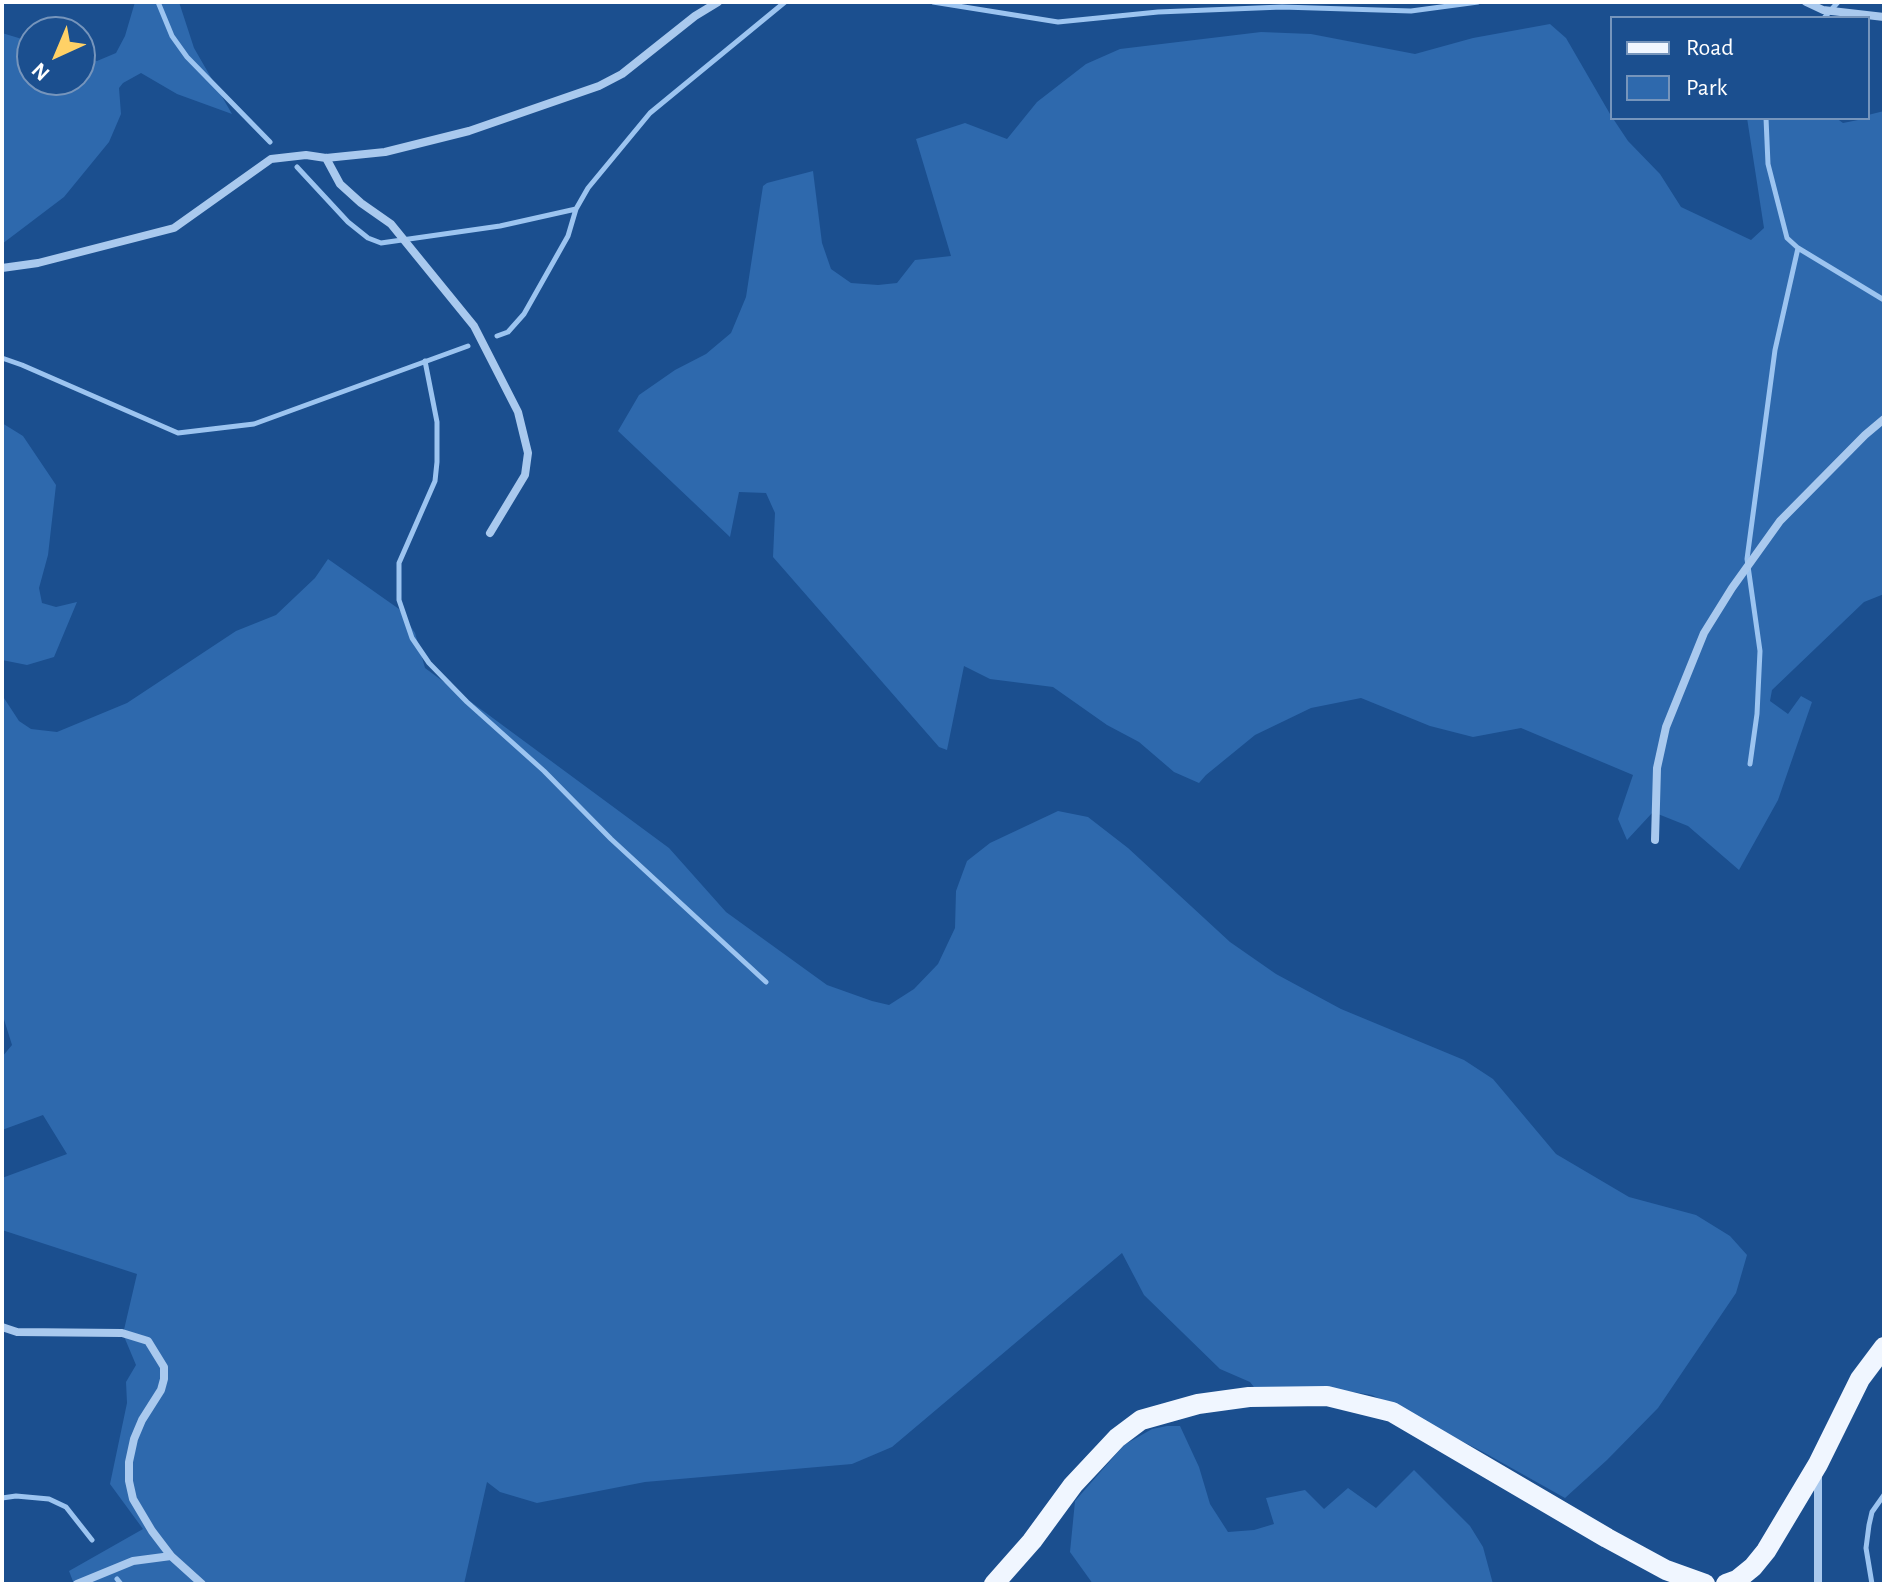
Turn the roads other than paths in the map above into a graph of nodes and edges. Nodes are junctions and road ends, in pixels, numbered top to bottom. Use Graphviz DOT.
graph roads {
  1 [pos="718,2"];
  2 [pos="1806,2"];
  3 [pos="1868,16"];
  4 [pos="326,158"];
  5 [pos="2,268"];
  6 [pos="1884,419"];
  7 [pos="490,533"];
  8 [pos="1655,840"];
  9 [pos="2,1327"];
  10 [pos="1884,1347"];
  11 [pos="1818,1464"];
  12 [pos="171,1556"];
  13 [pos="77,1584"];
  14 [pos="202,1584"];
  15 [pos="994,1584"];
  16 [pos="1705,1584"];
  17 [pos="1726,1584"];
  18 [pos="1818,1584"];
  1 -- 4 [label="street"];
  2 -- 3 [label="street"];
  4 -- 5 [label="street"];
  4 -- 7 [label="street"];
  6 -- 8 [label="street"];
  9 -- 12 [label="street"];
  10 -- 11 [label="main road"];
  11 -- 17 [label="main road"];
  11 -- 18 [label="street"];
  12 -- 13 [label="street"];
  12 -- 14 [label="street"];
  15 -- 16 [label="main road"];
}
